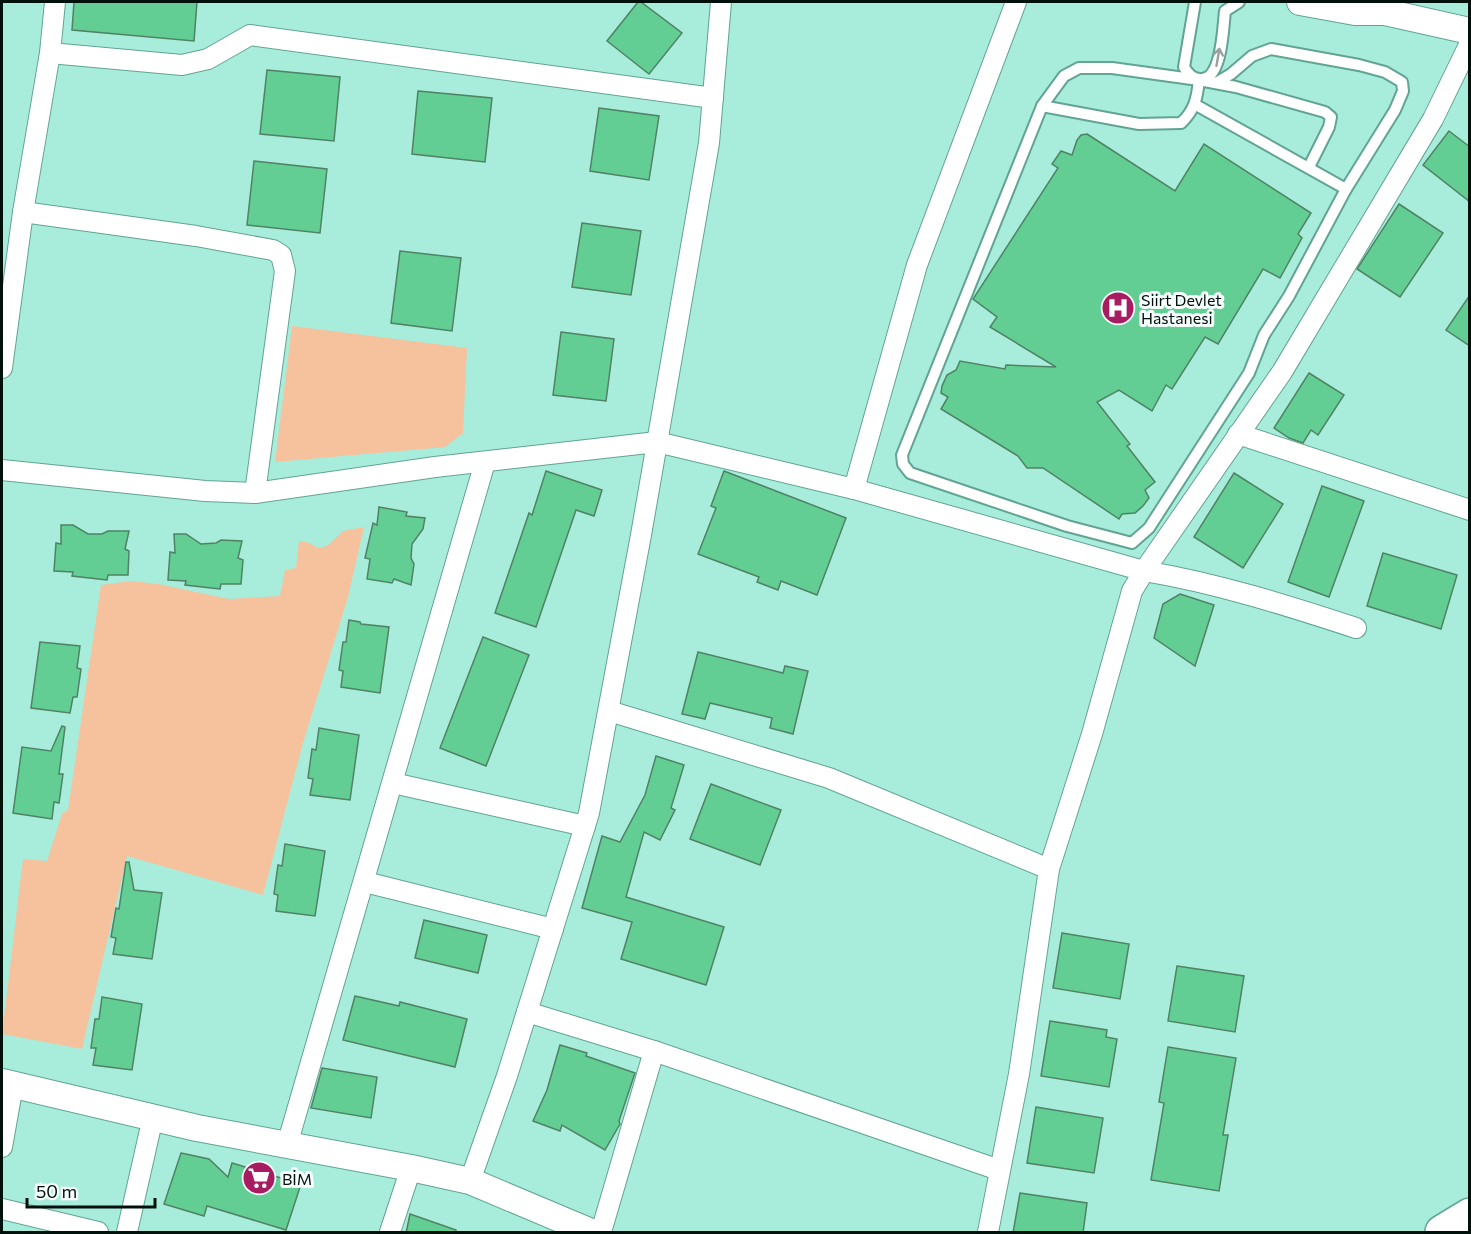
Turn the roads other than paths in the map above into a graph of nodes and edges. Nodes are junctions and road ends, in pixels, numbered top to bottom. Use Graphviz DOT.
graph roads {
  1 [pos="55,2"];
  2 [pos="721,2"];
  3 [pos="1016,2"];
  4 [pos="1196,2"];
  5 [pos="1239,2"];
  6 [pos="1300,2"];
  7 [pos="1383,5"];
  8 [pos="1470,31"];
  9 [pos="1470,43"];
  10 [pos="50,53"];
  11 [pos="1199,80"];
  12 [pos="1216,83"];
  13 [pos="713,98"];
  14 [pos="1196,105"];
  15 [pos="1042,106"];
  16 [pos="1309,167"];
  17 [pos="1346,189"];
  18 [pos="23,212"];
  19 [pos="9,254"];
  20 [pos="2,368"];
  21 [pos="1238,434"];
  22 [pos="657,442"];
  23 [pos="485,462"];
  24 [pos="2,470"];
  25 [pos="854,489"];
  26 [pos="255,492"];
  27 [pos="1470,510"];
  28 [pos="1144,571"];
  29 [pos="1356,628"];
  30 [pos="609,711"];
  31 [pos="393,783"];
  32 [pos="585,826"];
  33 [pos="1049,869"];
  34 [pos="365,882"];
  35 [pos="553,929"];
  36 [pos="527,1012"];
  37 [pos="654,1051"];
  38 [pos="7,1083"];
  39 [pos="153,1117"];
  40 [pos="287,1146"];
  41 [pos="2,1147"];
  42 [pos="411,1168"];
  43 [pos="999,1170"];
  44 [pos="470,1181"];
  45 [pos="2,1209"];
  46 [pos="1470,1215"];
  47 [pos="98,1233"];
  48 [pos="127,1233"];
  49 [pos="390,1233"];
  50 [pos="591,1233"];
  51 [pos="601,1233"];
  52 [pos="988,1233"];
  53 [pos="1442,1233"];
  1 -- 10 [label="street"];
  2 -- 13 [label="street"];
  3 -- 25 [label="street"];
  4 -- 11 [label="lane"];
  11 -- 5 [label="lane, one-way"];
  6 -- 7 [label="street"];
  7 -- 8 [label="street"];
  9 -- 21 [label="street"];
  10 -- 13 [label="street"];
  10 -- 18 [label="street"];
  11 -- 12 [label="lane"];
  11 -- 14 [label="lane"];
  11 -- 15 [label="lane"];
  12 -- 16 [label="lane"];
  12 -- 17 [label="lane"];
  13 -- 22 [label="street"];
  14 -- 15 [label="lane"];
  14 -- 16 [label="lane"];
  15 -- 17 [label="lane"];
  16 -- 17 [label="lane"];
  18 -- 19 [label="street"];
  18 -- 26 [label="street"];
  19 -- 20 [label="street"];
  21 -- 27 [label="street"];
  21 -- 28 [label="street"];
  22 -- 23 [label="street"];
  22 -- 25 [label="street"];
  22 -- 30 [label="street"];
  23 -- 26 [label="street"];
  23 -- 31 [label="street"];
  24 -- 26 [label="street"];
  25 -- 28 [label="street"];
  28 -- 29 [label="street"];
  28 -- 33 [label="street"];
  30 -- 32 [label="street"];
  30 -- 33 [label="street"];
  31 -- 32 [label="street"];
  31 -- 34 [label="street"];
  32 -- 35 [label="street"];
  33 -- 43 [label="street"];
  34 -- 35 [label="street"];
  34 -- 40 [label="street"];
  35 -- 36 [label="street"];
  36 -- 37 [label="street"];
  36 -- 44 [label="street"];
  37 -- 43 [label="street"];
  37 -- 51 [label="street"];
  38 -- 39 [label="street"];
  38 -- 41 [label="street"];
  39 -- 40 [label="street"];
  39 -- 48 [label="street"];
  40 -- 42 [label="street"];
  42 -- 44 [label="street"];
  42 -- 49 [label="street"];
  43 -- 52 [label="street"];
  44 -- 50 [label="street"];
  45 -- 47 [label="street"];
  46 -- 53 [label="highway"];
}
